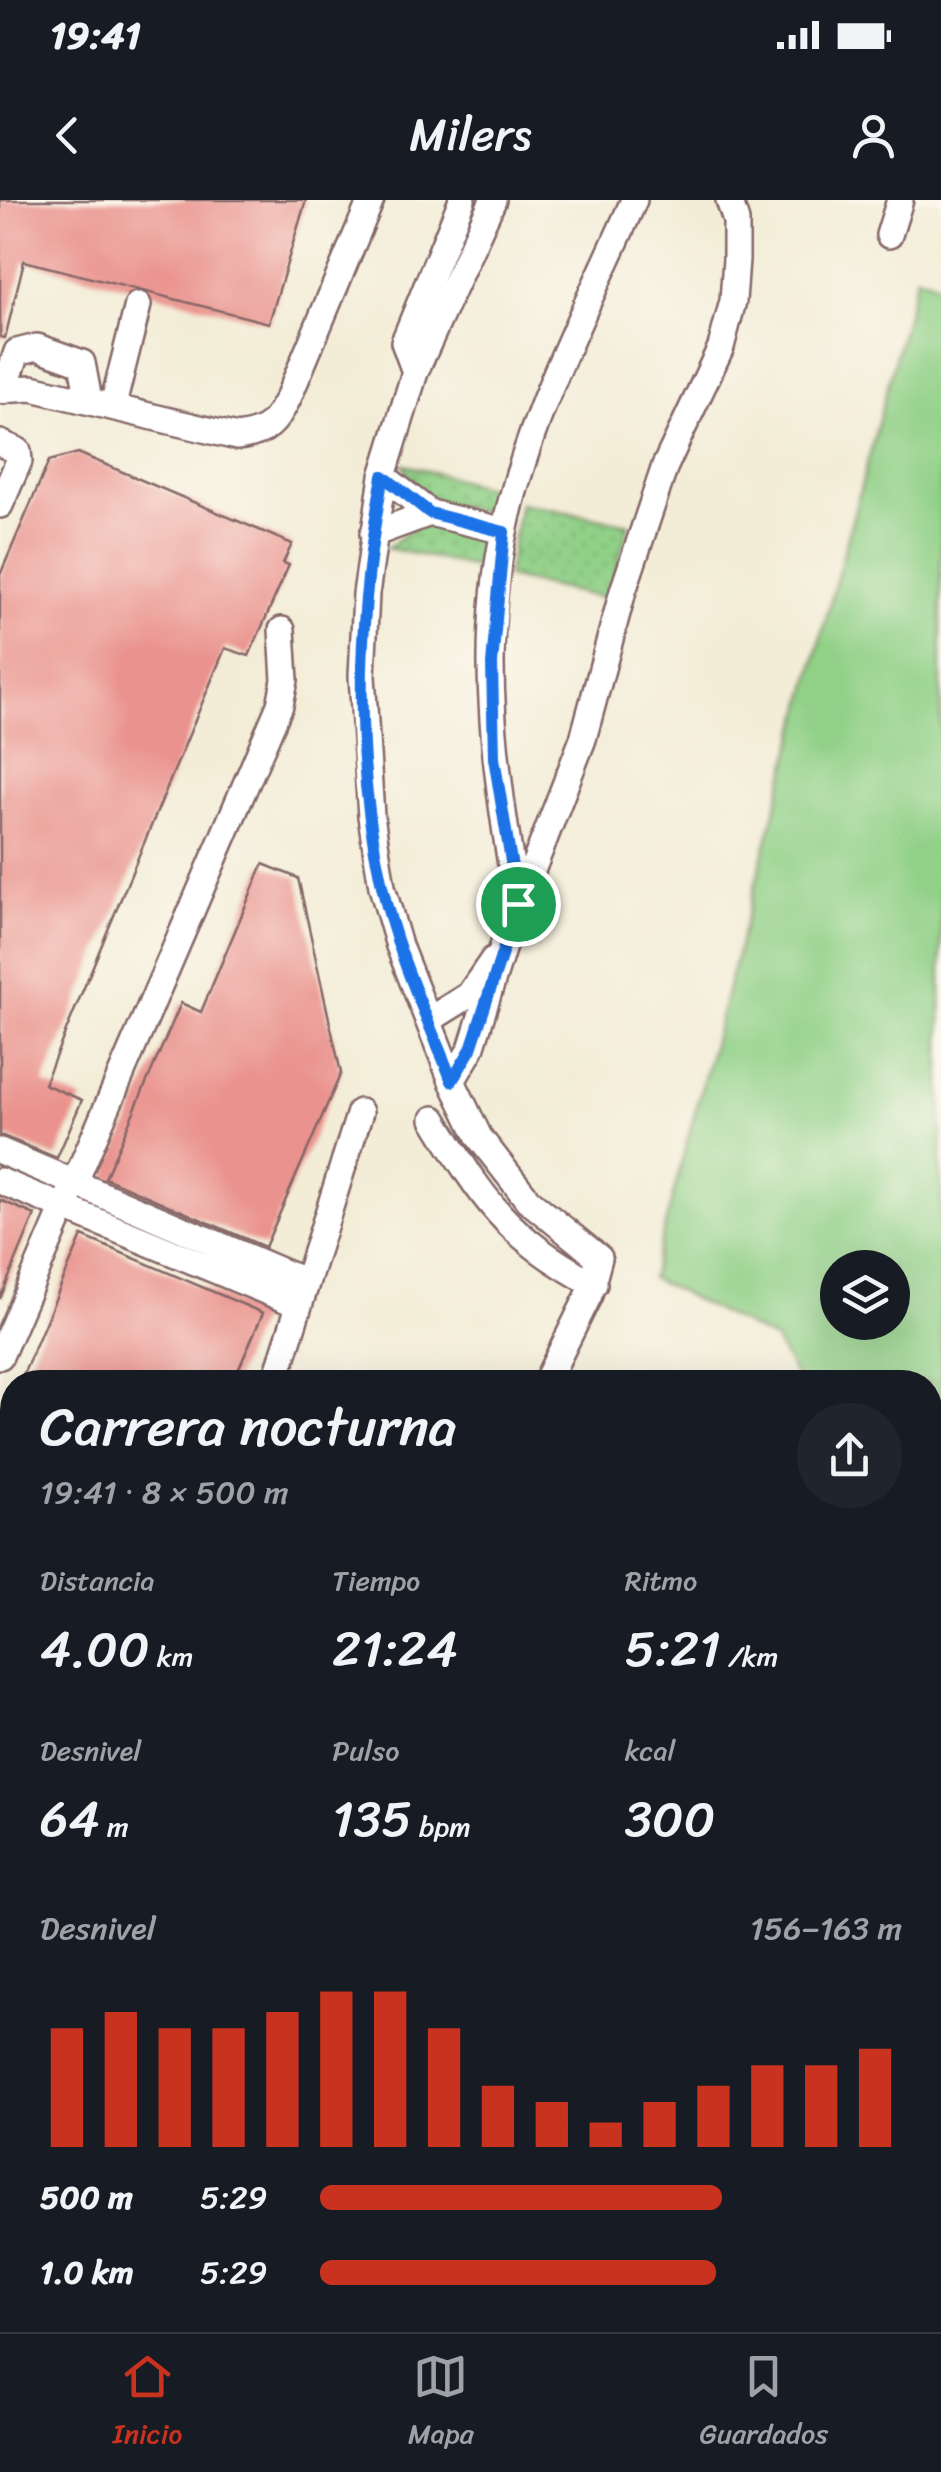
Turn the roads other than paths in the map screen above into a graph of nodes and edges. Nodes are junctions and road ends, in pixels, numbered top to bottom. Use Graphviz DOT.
graph roads {
  1 [pos="371,200"];
  2 [pos="462,200"];
  3 [pos="493,200"];
  4 [pos="634,200"];
  5 [pos="900,200"];
  6 [pos="736,207"];
  7 [pos="889,235"];
  8 [pos="138,304"];
  9 [pos="414,372"];
  10 [pos="3,381"];
  11 [pos="101,403"];
  12 [pos="0,443"];
  13 [pos="383,476"];
  14 [pos="0,505"];
  15 [pos="430,513"];
  16 [pos="504,532"];
  17 [pos="372,534"];
  18 [pos="282,630"];
  19 [pos="518,904"];
  20 [pos="504,943"];
  21 [pos="428,1020"];
  22 [pos="452,1081"];
  23 [pos="360,1112"];
  24 [pos="434,1119"];
  25 [pos="0,1150"];
  26 [pos="0,1181"];
  27 [pos="74,1182"];
  28 [pos="64,1207"];
  29 [pos="594,1284"];
  30 [pos="302,1294"];
  31 [pos="0,1356"];
  32 [pos="279,1370"];
  33 [pos="552,1370"];
  1 -- 11 [label="street"];
  2 -- 9 [label="street"];
  3 -- 9 [label="street"];
  4 -- 16 [label="street"];
  5 -- 7 [label="street"];
  6 -- 19 [label="street"];
  8 -- 11 [label="street"];
  9 -- 13 [label="street"];
  10 -- 11 [label="street"];
  10 -- 11 [label="street"];
  12 -- 14 [label="street"];
  13 -- 15 [label="street"];
  13 -- 17 [label="street"];
  15 -- 16 [label="street"];
  15 -- 17 [label="street"];
  16 -- 19 [label="street"];
  17 -- 21 [label="street"];
  18 -- 27 [label="street"];
  19 -- 20 [label="street"];
  20 -- 21 [label="street"];
  20 -- 22 [label="street"];
  21 -- 22 [label="street"];
  22 -- 29 [label="street"];
  23 -- 30 [label="street"];
  24 -- 29 [label="street"];
  25 -- 27 [label="street"];
  26 -- 28 [label="street"];
  27 -- 28 [label="street"];
  27 -- 30 [label="street"];
  28 -- 30 [label="street"];
  28 -- 31 [label="street"];
  29 -- 33 [label="street"];
  30 -- 32 [label="street"];
}
